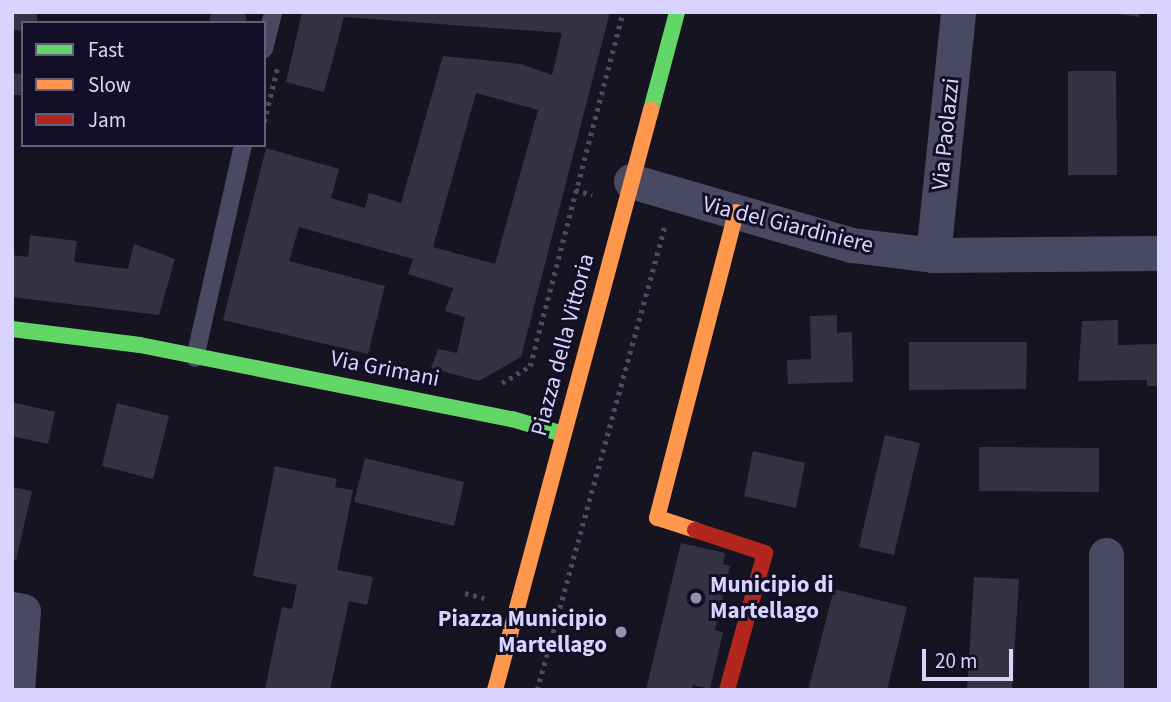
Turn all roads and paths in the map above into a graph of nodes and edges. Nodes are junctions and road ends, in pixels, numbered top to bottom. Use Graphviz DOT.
graph roads {
  1 [pos="272,12"];
  2 [pos="623,12"];
  3 [pos="677,12"];
  4 [pos="958,12"];
  5 [pos="266,40"];
  6 [pos="243,147"];
  7 [pos="631,181"];
  8 [pos="575,190"];
  9 [pos="600,198"];
  10 [pos="736,212"];
  11 [pos="666,222"];
  12 [pos="1159,253"];
  13 [pos="933,255"];
  14 [pos="12,329"];
  15 [pos="195,358"];
  16 [pos="497,386"];
  17 [pos="564,434"];
  18 [pos="1106,555"];
  19 [pos="12,609"];
  20 [pos="17,690"];
  21 [pos="495,690"];
  22 [pos="537,690"];
  23 [pos="727,690"];
  24 [pos="1106,690"];
  1 -- 5 [label="lane"];
  2 -- 8 [label="path"];
  3 -- 7 [label="street, Piazza della Vittoria"];
  4 -- 13 [label="street, Via Paolazzi"];
  6 -- 15 [label="lane"];
  7 -- 10 [label="street, Via del Giardiniere"];
  7 -- 17 [label="street, Piazza della Vittoria"];
  8 -- 9 [label="path"];
  8 -- 16 [label="path"];
  10 -- 13 [label="street, Via del Giardiniere"];
  10 -- 23 [label="street"];
  11 -- 22 [label="path"];
  12 -- 13 [label="street, Via del Giardiniere"];
  14 -- 15 [label="street, Via Grimani"];
  15 -- 17 [label="street, Via Grimani"];
  17 -- 21 [label="street, Piazza della Vittoria"];
  18 -- 24 [label="street"];
  19 -- 20 [label="street"];
}
